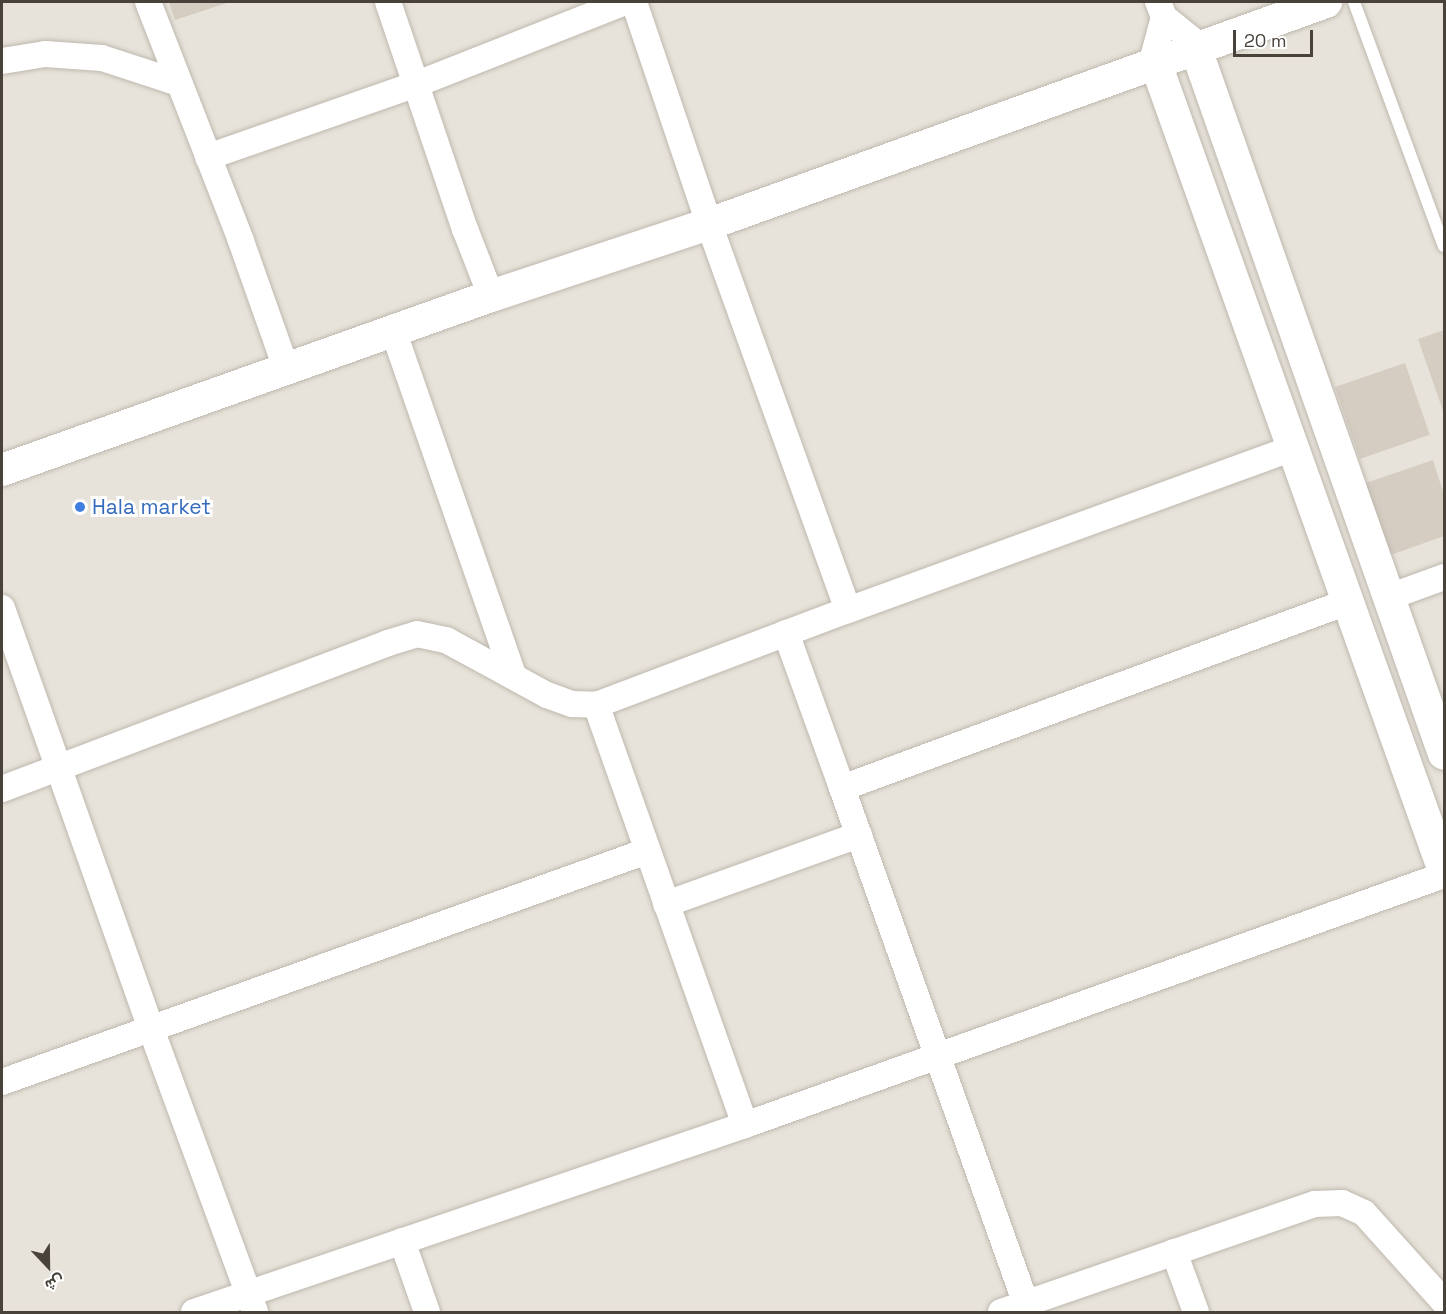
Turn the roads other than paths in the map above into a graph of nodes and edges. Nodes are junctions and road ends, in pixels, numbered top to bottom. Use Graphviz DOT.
graph roads {
  1 [pos="148,2"];
  2 [pos="388,2"];
  3 [pos="625,2"];
  4 [pos="634,2"];
  5 [pos="1326,2"];
  6 [pos="1354,2"];
  7 [pos="1161,9"];
  8 [pos="1196,49"];
  9 [pos="2,61"];
  10 [pos="1156,64"];
  11 [pos="179,83"];
  12 [pos="417,84"];
  13 [pos="208,157"];
  14 [pos="709,224"];
  15 [pos="1444,246"];
  16 [pos="491,296"];
  17 [pos="393,330"];
  18 [pos="286,368"];
  19 [pos="1294,448"];
  20 [pos="2,470"];
  21 [pos="1444,577"];
  22 [pos="1389,597"];
  23 [pos="1350,601"];
  24 [pos="2,608"];
  25 [pos="848,610"];
  26 [pos="786,633"];
  27 [pos="513,675"];
  28 [pos="596,705"];
  29 [pos="1444,754"];
  30 [pos="58,768"];
  31 [pos="842,788"];
  32 [pos="2,789"];
  33 [pos="859,835"];
  34 [pos="647,851"];
  35 [pos="1444,873"];
  36 [pos="666,904"];
  37 [pos="150,1029"];
  38 [pos="936,1056"];
  39 [pos="2,1082"];
  40 [pos="745,1125"];
  41 [pos="402,1241"];
  42 [pos="1174,1252"];
  43 [pos="1444,1302"];
  44 [pos="252,1303"];
  45 [pos="1026,1304"];
  46 [pos="194,1312"];
  47 [pos="427,1312"];
  48 [pos="1001,1312"];
  49 [pos="1196,1312"];
  1 -- 11 [label="street"];
  2 -- 12 [label="street"];
  3 -- 12 [label="street"];
  4 -- 14 [label="street"];
  5 -- 8 [label="street"];
  6 -- 15 [label="lane"];
  7 -- 8 [label="street"];
  7 -- 10 [label="street"];
  8 -- 10 [label="street"];
  8 -- 22 [label="street"];
  9 -- 11 [label="street"];
  10 -- 14 [label="street"];
  10 -- 19 [label="street"];
  11 -- 13 [label="street"];
  12 -- 13 [label="street"];
  12 -- 16 [label="street"];
  13 -- 18 [label="street"];
  14 -- 16 [label="street"];
  14 -- 25 [label="street"];
  16 -- 17 [label="street"];
  17 -- 18 [label="street"];
  17 -- 27 [label="street"];
  18 -- 20 [label="street"];
  19 -- 23 [label="street"];
  19 -- 25 [label="street"];
  21 -- 22 [label="street"];
  22 -- 29 [label="street"];
  23 -- 31 [label="street"];
  23 -- 35 [label="street"];
  24 -- 30 [label="street"];
  25 -- 26 [label="street"];
  26 -- 28 [label="street"];
  26 -- 31 [label="street"];
  27 -- 28 [label="street"];
  27 -- 30 [label="street"];
  28 -- 34 [label="street"];
  30 -- 32 [label="street"];
  30 -- 37 [label="street"];
  31 -- 33 [label="street"];
  33 -- 36 [label="street"];
  33 -- 38 [label="street"];
  34 -- 36 [label="street"];
  34 -- 37 [label="street"];
  35 -- 38 [label="street"];
  36 -- 40 [label="street"];
  37 -- 39 [label="street"];
  37 -- 44 [label="street"];
  38 -- 40 [label="street"];
  38 -- 45 [label="street"];
  40 -- 41 [label="street"];
  41 -- 44 [label="street"];
  41 -- 47 [label="street"];
  42 -- 43 [label="street"];
  42 -- 45 [label="street"];
  42 -- 49 [label="street"];
  44 -- 46 [label="street"];
  45 -- 48 [label="street"];
}
